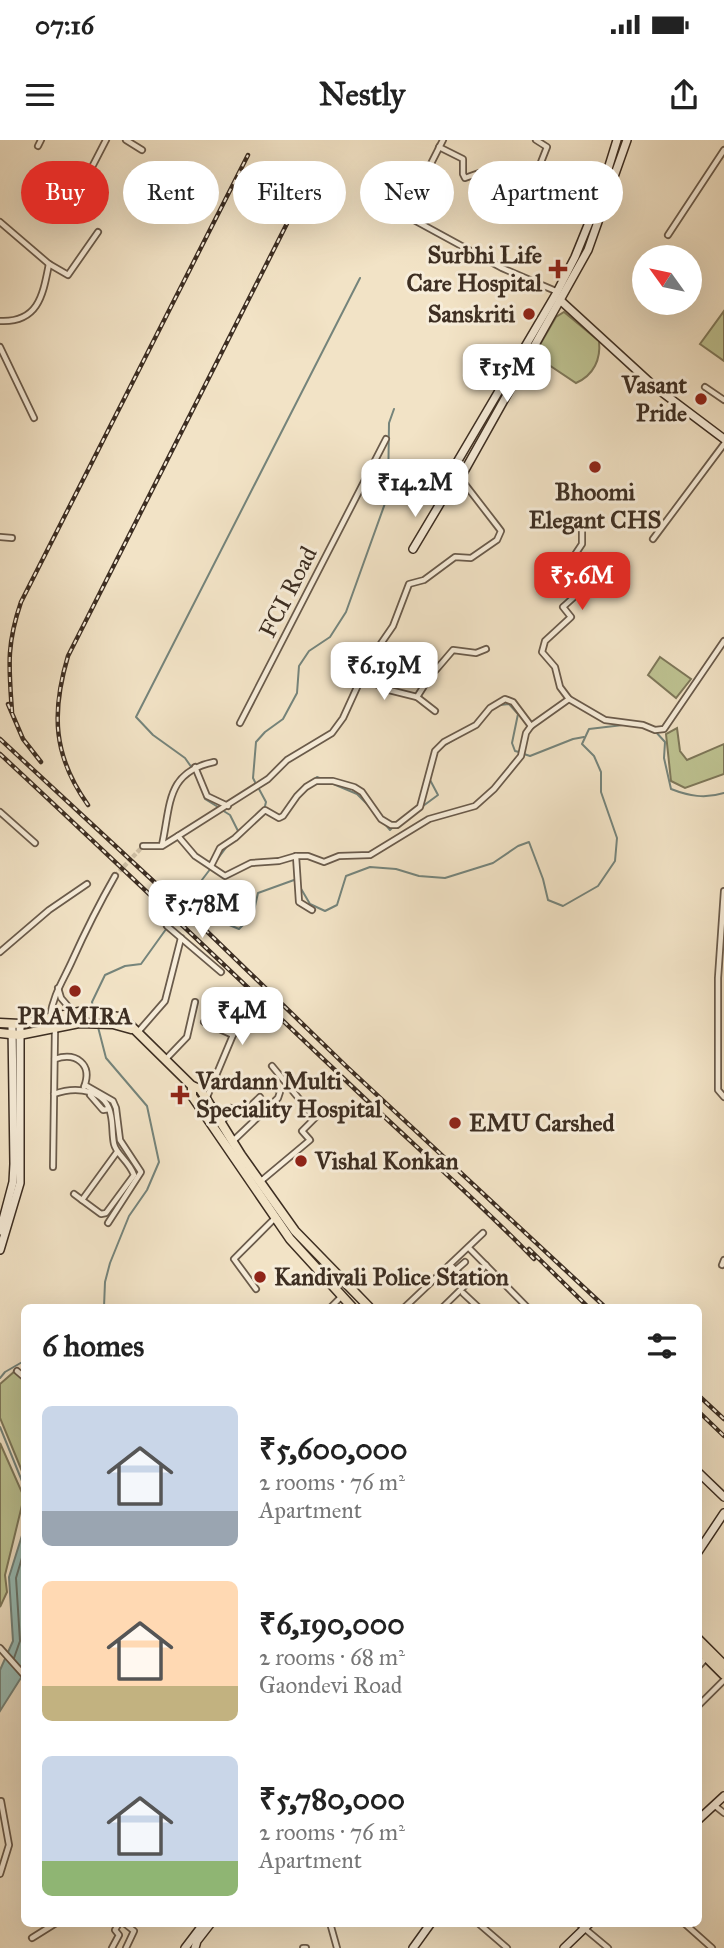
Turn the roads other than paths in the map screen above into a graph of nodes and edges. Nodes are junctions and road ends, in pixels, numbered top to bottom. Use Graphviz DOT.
graph roads {
  1 [pos="106,140"];
  2 [pos="126,140"];
  3 [pos="443,140"];
  4 [pos="536,140"];
  5 [pos="617,140"];
  6 [pos="627,140"];
  7 [pos="439,147"];
  8 [pos="142,150"];
  9 [pos="724,150"];
  10 [pos="722,159"];
  11 [pos="95,161"];
  12 [pos="432,161"];
  13 [pos="541,161"];
  14 [pos="612,161"];
  15 [pos="617,161"];
  16 [pos="468,177"];
  17 [pos="0,222"];
  18 [pos="421,224"];
  19 [pos="595,224"];
  20 [pos="98,232"];
  21 [pos="668,235"];
  22 [pos="49,264"];
  23 [pos="559,296"];
  24 [pos="0,321"];
  25 [pos="0,347"];
  26 [pos="521,361"];
  27 [pos="705,387"];
  28 [pos="724,400"];
  29 [pos="34,418"];
  30 [pos="386,439"];
  31 [pos="724,442"];
  32 [pos="453,469"];
  33 [pos="461,477"];
  34 [pos="441,502"];
  35 [pos="582,527"];
  36 [pos="0,537"];
  37 [pos="12,538"];
  38 [pos="653,539"];
  39 [pos="413,549"];
  40 [pos="724,641"];
  41 [pos="486,649"];
  42 [pos="361,677"];
  43 [pos="417,697"];
  44 [pos="569,699"];
  45 [pos="435,711"];
  46 [pos="240,723"];
  47 [pos="531,726"];
  48 [pos="214,762"];
  49 [pos="193,768"];
  50 [pos="229,806"];
  51 [pos="0,812"];
  52 [pos="178,836"];
  53 [pos="35,843"];
  54 [pos="143,846"];
  55 [pos="162,846"];
  56 [pos="296,856"];
  57 [pos="211,867"];
  58 [pos="115,876"];
  59 [pos="88,884"];
  60 [pos="724,891"];
  61 [pos="312,910"];
  62 [pos="167,926"];
  63 [pos="181,938"];
  64 [pos="1,950"];
  65 [pos="221,972"];
  66 [pos="58,987"];
  67 [pos="195,1002"];
  68 [pos="244,1011"];
  69 [pos="76,1012"];
  70 [pos="50,1017"];
  71 [pos="114,1020"];
  72 [pos="204,1022"];
  73 [pos="0,1023"];
  74 [pos="16,1025"];
  75 [pos="55,1026"];
  76 [pos="134,1031"];
  77 [pos="0,1033"];
  78 [pos="15,1035"];
  79 [pos="233,1035"];
  80 [pos="55,1059"];
  81 [pos="165,1060"];
  82 [pos="271,1066"];
  83 [pos="273,1085"];
  84 [pos="192,1086"];
  85 [pos="84,1088"];
  86 [pos="54,1094"];
  87 [pos="90,1095"];
  88 [pos="260,1097"];
  89 [pos="724,1097"];
  90 [pos="206,1098"];
  91 [pos="109,1109"];
  92 [pos="222,1122"];
  93 [pos="233,1141"];
  94 [pos="117,1152"];
  95 [pos="53,1167"];
  96 [pos="261,1182"];
  97 [pos="74,1194"];
  98 [pos="82,1200"];
  99 [pos="275,1217"];
  100 [pos="108,1223"];
  101 [pos="0,1231"];
  102 [pos="483,1233"];
  103 [pos="469,1248"];
  104 [pos="0,1250"];
  105 [pos="465,1262"];
  106 [pos="451,1264"];
  107 [pos="486,1265"];
  108 [pos="457,1269"];
  109 [pos="468,1282"];
  110 [pos="256,1290"];
  111 [pos="463,1293"];
  112 [pos="341,1297"];
  113 [pos="334,1304"];
  114 [pos="349,1304"];
  115 [pos="366,1304"];
  116 [pos="408,1304"];
  117 [pos="446,1304"];
  118 [pos="475,1304"];
  119 [pos="524,1304"];
  120 [pos="17,1371"];
  121 [pos="21,1374"];
  122 [pos="702,1476"];
  123 [pos="724,1497"];
  124 [pos="724,1513"];
  125 [pos="702,1539"];
  126 [pos="705,1542"];
  127 [pos="702,1546"];
  128 [pos="702,1643"];
  129 [pos="0,1648"];
  130 [pos="702,1653"];
  131 [pos="707,1657"];
  132 [pos="702,1663"];
  133 [pos="724,1665"];
  134 [pos="21,1672"];
  135 [pos="724,1678"];
  136 [pos="702,1702"];
  137 [pos="724,1796"];
  138 [pos="1,1801"];
  139 [pos="714,1805"];
  140 [pos="724,1813"];
  141 [pos="702,1816"];
  142 [pos="0,1874"];
  143 [pos="50,1927"];
  144 [pos="118,1927"];
  145 [pos="128,1927"];
  146 [pos="201,1927"];
  147 [pos="208,1927"];
  148 [pos="331,1927"];
  149 [pos="423,1927"];
  150 [pos="428,1927"];
  151 [pos="483,1927"];
  152 [pos="582,1927"];
  153 [pos="586,1927"];
  154 [pos="688,1927"];
  155 [pos="32,1938"];
  156 [pos="112,1948"];
  157 [pos="126,1948"];
  158 [pos="186,1948"];
  159 [pos="195,1948"];
  160 [pos="337,1948"];
  161 [pos="410,1948"];
  162 [pos="508,1948"];
  163 [pos="564,1948"];
  164 [pos="608,1948"];
  165 [pos="712,1948"];
  1 -- 11 [label="street"];
  2 -- 8 [label="street"];
  3 -- 7 [label="street"];
  4 -- 13 [label="street"];
  5 -- 14 [label="street"];
  6 -- 15 [label="street"];
  7 -- 12 [label="street"];
  7 -- 16 [label="street"];
  9 -- 10 [label="street"];
  10 -- 21 [label="street"];
  17 -- 22 [label="street"];
  18 -- 23 [label="street"];
  19 -- 23 [label="street"];
  20 -- 22 [label="street"];
  22 -- 24 [label="street"];
  23 -- 26 [label="street"];
  23 -- 31 [label="street"];
  25 -- 29 [label="street"];
  26 -- 32 [label="street"];
  26 -- 33 [label="street"];
  27 -- 28 [label="street"];
  30 -- 46 [label="street, FCI Road"];
  31 -- 38 [label="street"];
  32 -- 33 [label="street"];
  32 -- 34 [label="street"];
  33 -- 34 [label="street"];
  33 -- 42 [label="street"];
  34 -- 39 [label="street"];
  35 -- 44 [label="street"];
  36 -- 37 [label="street"];
  40 -- 44 [label="street"];
  41 -- 43 [label="street"];
  42 -- 43 [label="street"];
  42 -- 50 [label="street"];
  43 -- 45 [label="street"];
  44 -- 47 [label="street"];
  47 -- 56 [label="street"];
  47 -- 57 [label="street"];
  48 -- 49 [label="street"];
  49 -- 50 [label="street"];
  49 -- 55 [label="street"];
  50 -- 52 [label="street"];
  51 -- 53 [label="street"];
  52 -- 55 [label="street"];
  52 -- 57 [label="street"];
  54 -- 55 [label="street"];
  56 -- 57 [label="street"];
  56 -- 61 [label="street"];
  58 -- 66 [label="street"];
  59 -- 64 [label="street"];
  60 -- 89 [label="street"];
  62 -- 63 [label="street"];
  63 -- 65 [label="street"];
  63 -- 76 [label="street"];
  66 -- 69 [label="street"];
  66 -- 70 [label="street"];
  67 -- 81 [label="street"];
  68 -- 79 [label="street"];
  69 -- 70 [label="main road"];
  69 -- 71 [label="main road"];
  70 -- 74 [label="main road"];
  71 -- 75 [label="main road"];
  71 -- 76 [label="main road"];
  72 -- 79 [label="street"];
  73 -- 74 [label="main road"];
  74 -- 78 [label="street"];
  75 -- 78 [label="main road"];
  75 -- 80 [label="street"];
  76 -- 81 [label="main road"];
  77 -- 78 [label="main road"];
  78 -- 101 [label="street"];
  78 -- 104 [label="street"];
  79 -- 90 [label="street"];
  80 -- 85 [label="street"];
  80 -- 86 [label="street"];
  81 -- 84 [label="main road"];
  82 -- 96 [label="street"];
  83 -- 93 [label="street"];
  84 -- 90 [label="main road"];
  84 -- 99 [label="main road"];
  85 -- 86 [label="street"];
  85 -- 91 [label="street"];
  85 -- 100 [label="street"];
  86 -- 95 [label="street"];
  87 -- 91 [label="street"];
  88 -- 92 [label="street"];
  90 -- 92 [label="main road"];
  91 -- 94 [label="street"];
  92 -- 93 [label="main road"];
  93 -- 96 [label="main road"];
  94 -- 98 [label="street"];
  94 -- 98 [label="street"];
  96 -- 115 [label="main road"];
  97 -- 98 [label="street"];
  99 -- 110 [label="street"];
  99 -- 112 [label="main road"];
  102 -- 103 [label="street"];
  103 -- 106 [label="street"];
  103 -- 107 [label="street"];
  105 -- 108 [label="street"];
  106 -- 108 [label="street"];
  106 -- 116 [label="street"];
  107 -- 109 [label="street"];
  107 -- 119 [label="street"];
  108 -- 109 [label="street"];
  109 -- 117 [label="street"];
  111 -- 118 [label="street"];
  112 -- 113 [label="street"];
  112 -- 114 [label="main road"];
  120 -- 121 [label="street"];
  122 -- 123 [label="street"];
  124 -- 126 [label="street"];
  125 -- 126 [label="street"];
  126 -- 127 [label="street"];
  128 -- 133 [label="main road"];
  129 -- 134 [label="street"];
  130 -- 131 [label="main road"];
  131 -- 132 [label="street"];
  131 -- 135 [label="main road"];
  135 -- 136 [label="street"];
  137 -- 139 [label="street"];
  138 -- 142 [label="street"];
  139 -- 140 [label="street"];
  139 -- 141 [label="street"];
  143 -- 155 [label="street"];
  144 -- 156 [label="street"];
  145 -- 157 [label="street"];
  146 -- 158 [label="street"];
  147 -- 159 [label="street"];
  148 -- 160 [label="street"];
  149 -- 161 [label="street"];
  150 -- 161 [label="street"];
  151 -- 162 [label="street"];
  152 -- 163 [label="street"];
  153 -- 164 [label="street"];
  154 -- 165 [label="street"];
}
